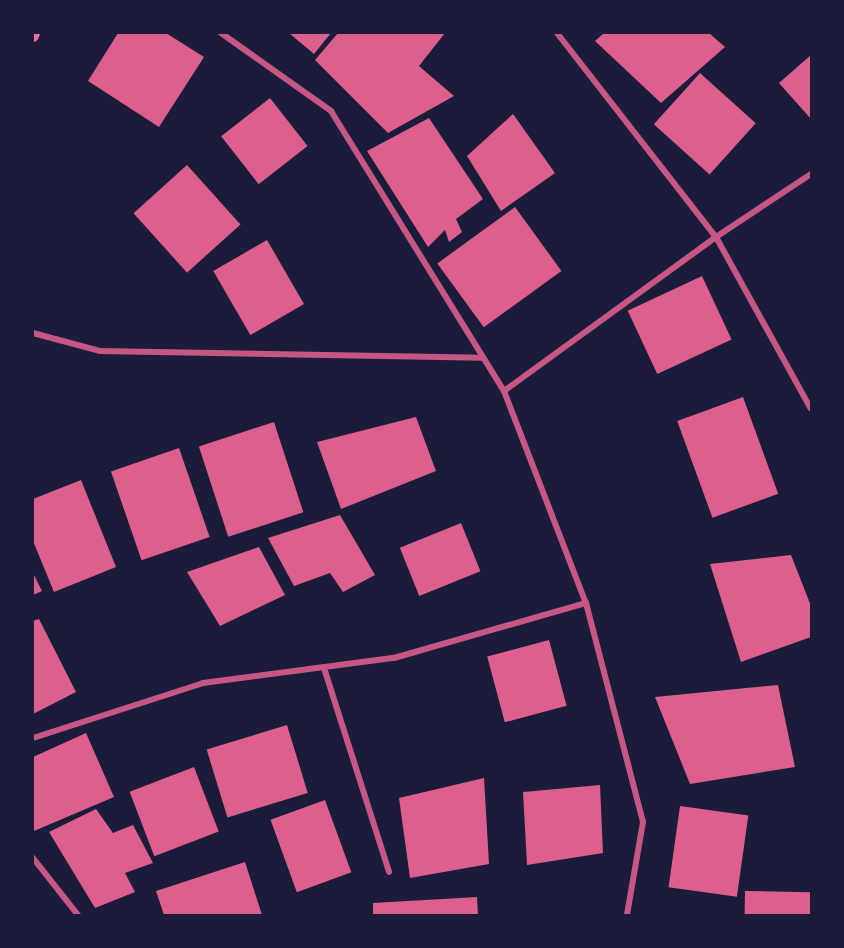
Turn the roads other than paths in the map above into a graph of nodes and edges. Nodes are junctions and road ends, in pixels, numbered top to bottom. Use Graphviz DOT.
graph roads {
  1 [pos="221,33"];
  2 [pos="557,33"];
  3 [pos="811,174"];
  4 [pos="716,237"];
  5 [pos="33,333"];
  6 [pos="483,358"];
  7 [pos="504,392"];
  8 [pos="811,409"];
  9 [pos="586,603"];
  10 [pos="324,668"];
  11 [pos="33,738"];
  12 [pos="33,858"];
  13 [pos="389,872"];
  14 [pos="78,915"];
  15 [pos="627,915"];
  1 -- 6 [label="street"];
  2 -- 4 [label="street"];
  3 -- 4 [label="street"];
  4 -- 7 [label="street"];
  4 -- 8 [label="street"];
  5 -- 6 [label="street"];
  6 -- 7 [label="street"];
  7 -- 9 [label="street"];
  9 -- 10 [label="street"];
  9 -- 15 [label="street"];
  10 -- 11 [label="street"];
  10 -- 13 [label="street"];
  12 -- 14 [label="street"];
}
